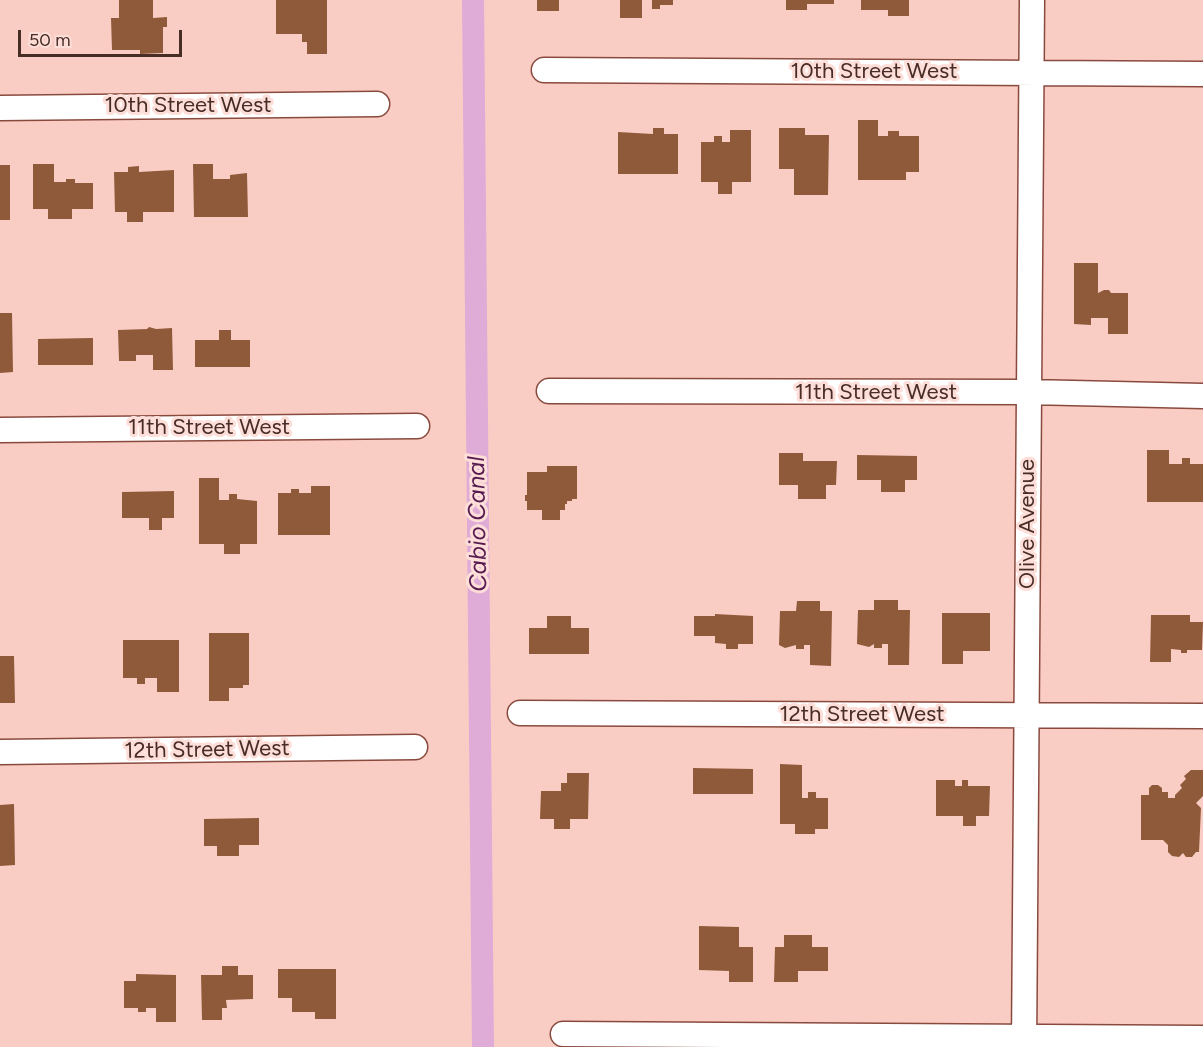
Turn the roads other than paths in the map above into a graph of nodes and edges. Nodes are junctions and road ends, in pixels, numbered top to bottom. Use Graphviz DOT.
graph roads {
  1 [pos="1032,0"];
  2 [pos="544,70"];
  3 [pos="1031,73"];
  4 [pos="1203,74"];
  5 [pos="377,104"];
  6 [pos="0,108"];
  7 [pos="549,391"];
  8 [pos="1029,392"];
  9 [pos="1203,396"];
  10 [pos="417,426"];
  11 [pos="0,430"];
  12 [pos="520,713"];
  13 [pos="1027,716"];
  14 [pos="1203,716"];
  15 [pos="415,747"];
  16 [pos="0,752"];
  17 [pos="563,1034"];
  18 [pos="1203,1038"];
  19 [pos="1024,1042"];
  1 -- 3 [label="street, Olive Avenue"];
  2 -- 3 [label="street, 10th Street West"];
  3 -- 4 [label="street, 10th Street West"];
  3 -- 8 [label="street, Olive Avenue"];
  5 -- 6 [label="street, 10th Street West"];
  7 -- 8 [label="street, 11th Street West"];
  8 -- 9 [label="street, 11th Street West"];
  8 -- 13 [label="street, Olive Avenue"];
  10 -- 11 [label="street, 11th Street West"];
  12 -- 13 [label="street, 12th Street West"];
  13 -- 14 [label="street, 12th Street West"];
  13 -- 19 [label="street, Olive Avenue"];
  15 -- 16 [label="street, 12th Street West"];
  17 -- 19 [label="street"];
  18 -- 19 [label="street"];
}
